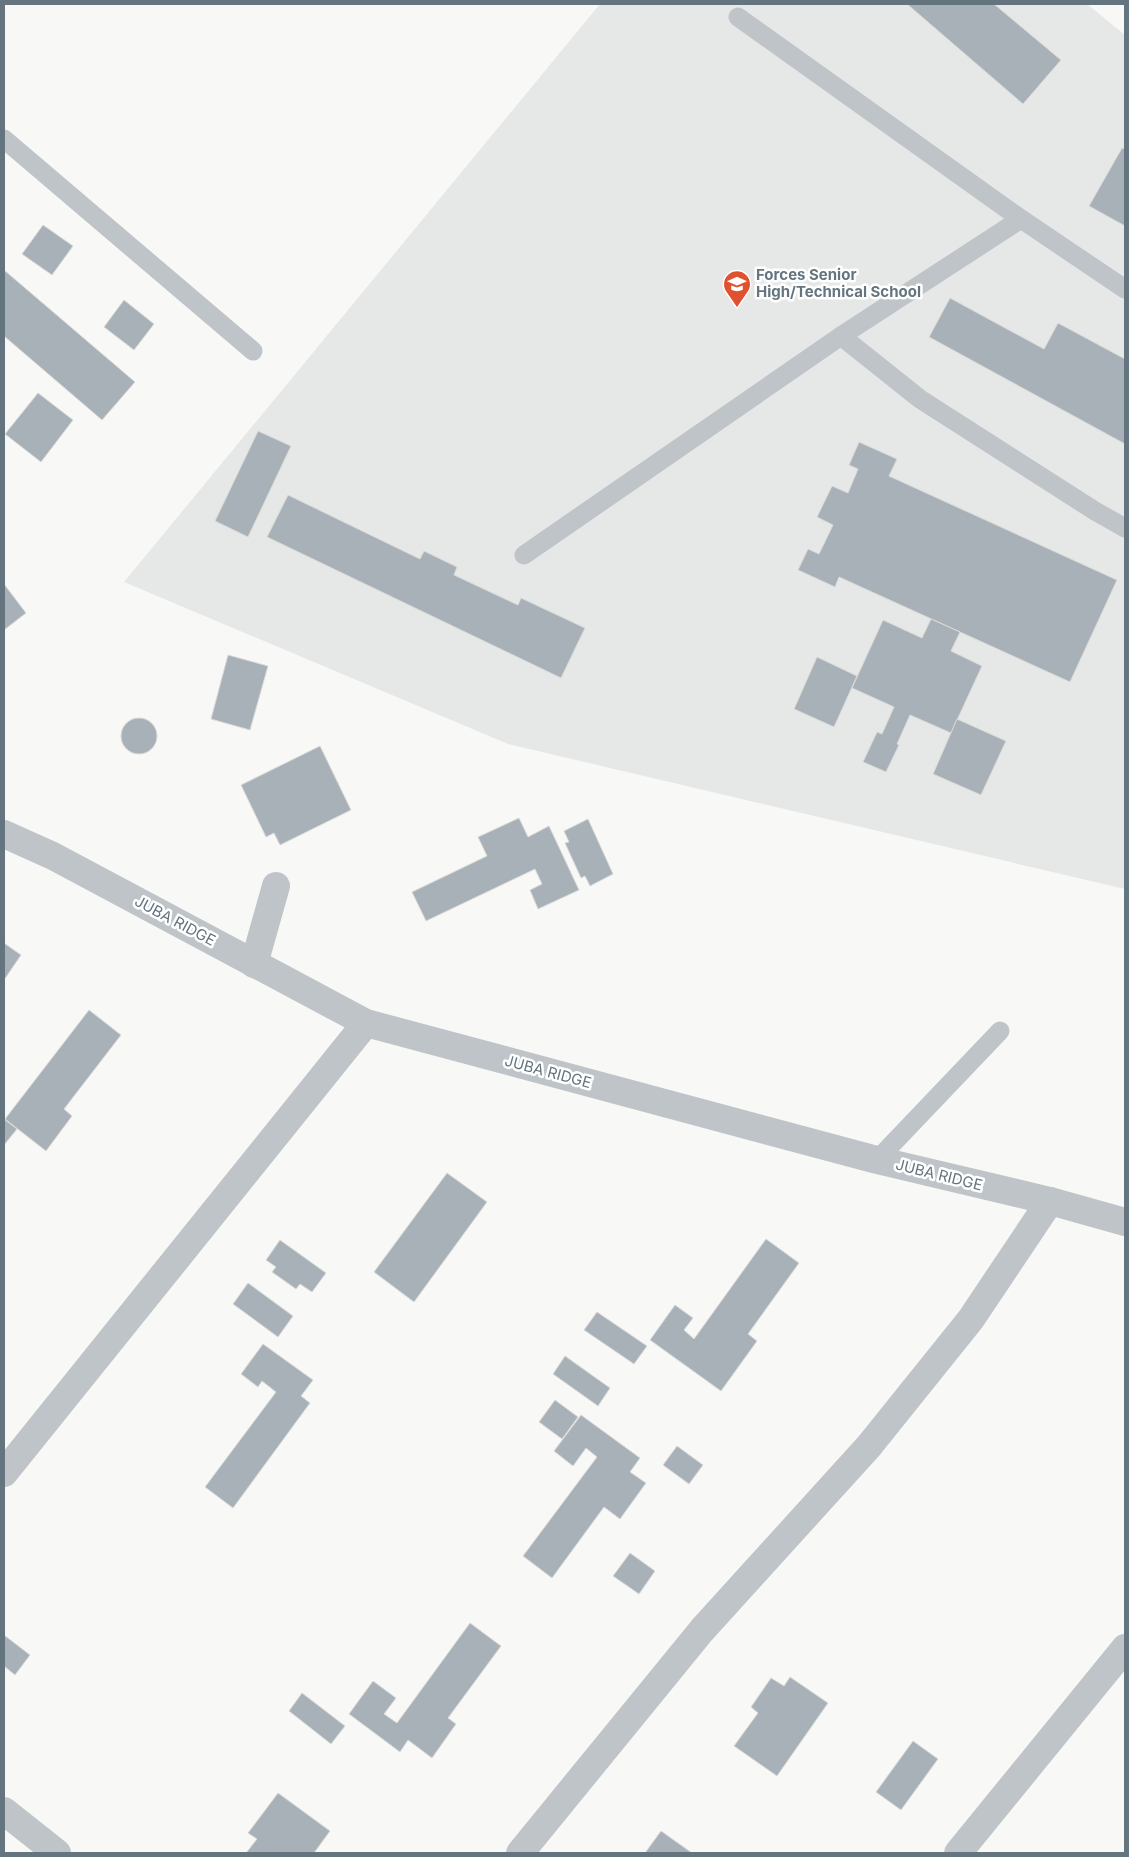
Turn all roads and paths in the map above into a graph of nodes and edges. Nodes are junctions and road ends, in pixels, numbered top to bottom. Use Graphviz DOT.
graph roads {
  1 [pos="738,17"];
  2 [pos="4,139"];
  3 [pos="1021,219"];
  4 [pos="1125,289"];
  5 [pos="841,336"];
  6 [pos="253,351"];
  7 [pos="1125,528"];
  8 [pos="524,556"];
  9 [pos="4,834"];
  10 [pos="276,886"];
  11 [pos="254,964"];
  12 [pos="366,1023"];
  13 [pos="1000,1031"];
  14 [pos="877,1160"];
  15 [pos="1050,1201"];
  16 [pos="1125,1222"];
  17 [pos="4,1473"];
  18 [pos="1125,1648"];
  19 [pos="4,1810"];
  20 [pos="57,1853"];
  21 [pos="520,1853"];
  22 [pos="958,1853"];
  1 -- 3 [label="lane"];
  2 -- 6 [label="lane"];
  3 -- 4 [label="lane"];
  3 -- 5 [label="lane"];
  5 -- 7 [label="lane"];
  5 -- 8 [label="lane"];
  9 -- 11 [label="street, JUBA RIDGE"];
  10 -- 11 [label="street"];
  11 -- 12 [label="street, JUBA RIDGE"];
  12 -- 14 [label="street, JUBA RIDGE"];
  12 -- 17 [label="street"];
  13 -- 14 [label="lane"];
  14 -- 15 [label="street, JUBA RIDGE"];
  15 -- 16 [label="street, JUBA RIDGE"];
  15 -- 21 [label="street"];
  18 -- 22 [label="street"];
  19 -- 20 [label="street"];
}
